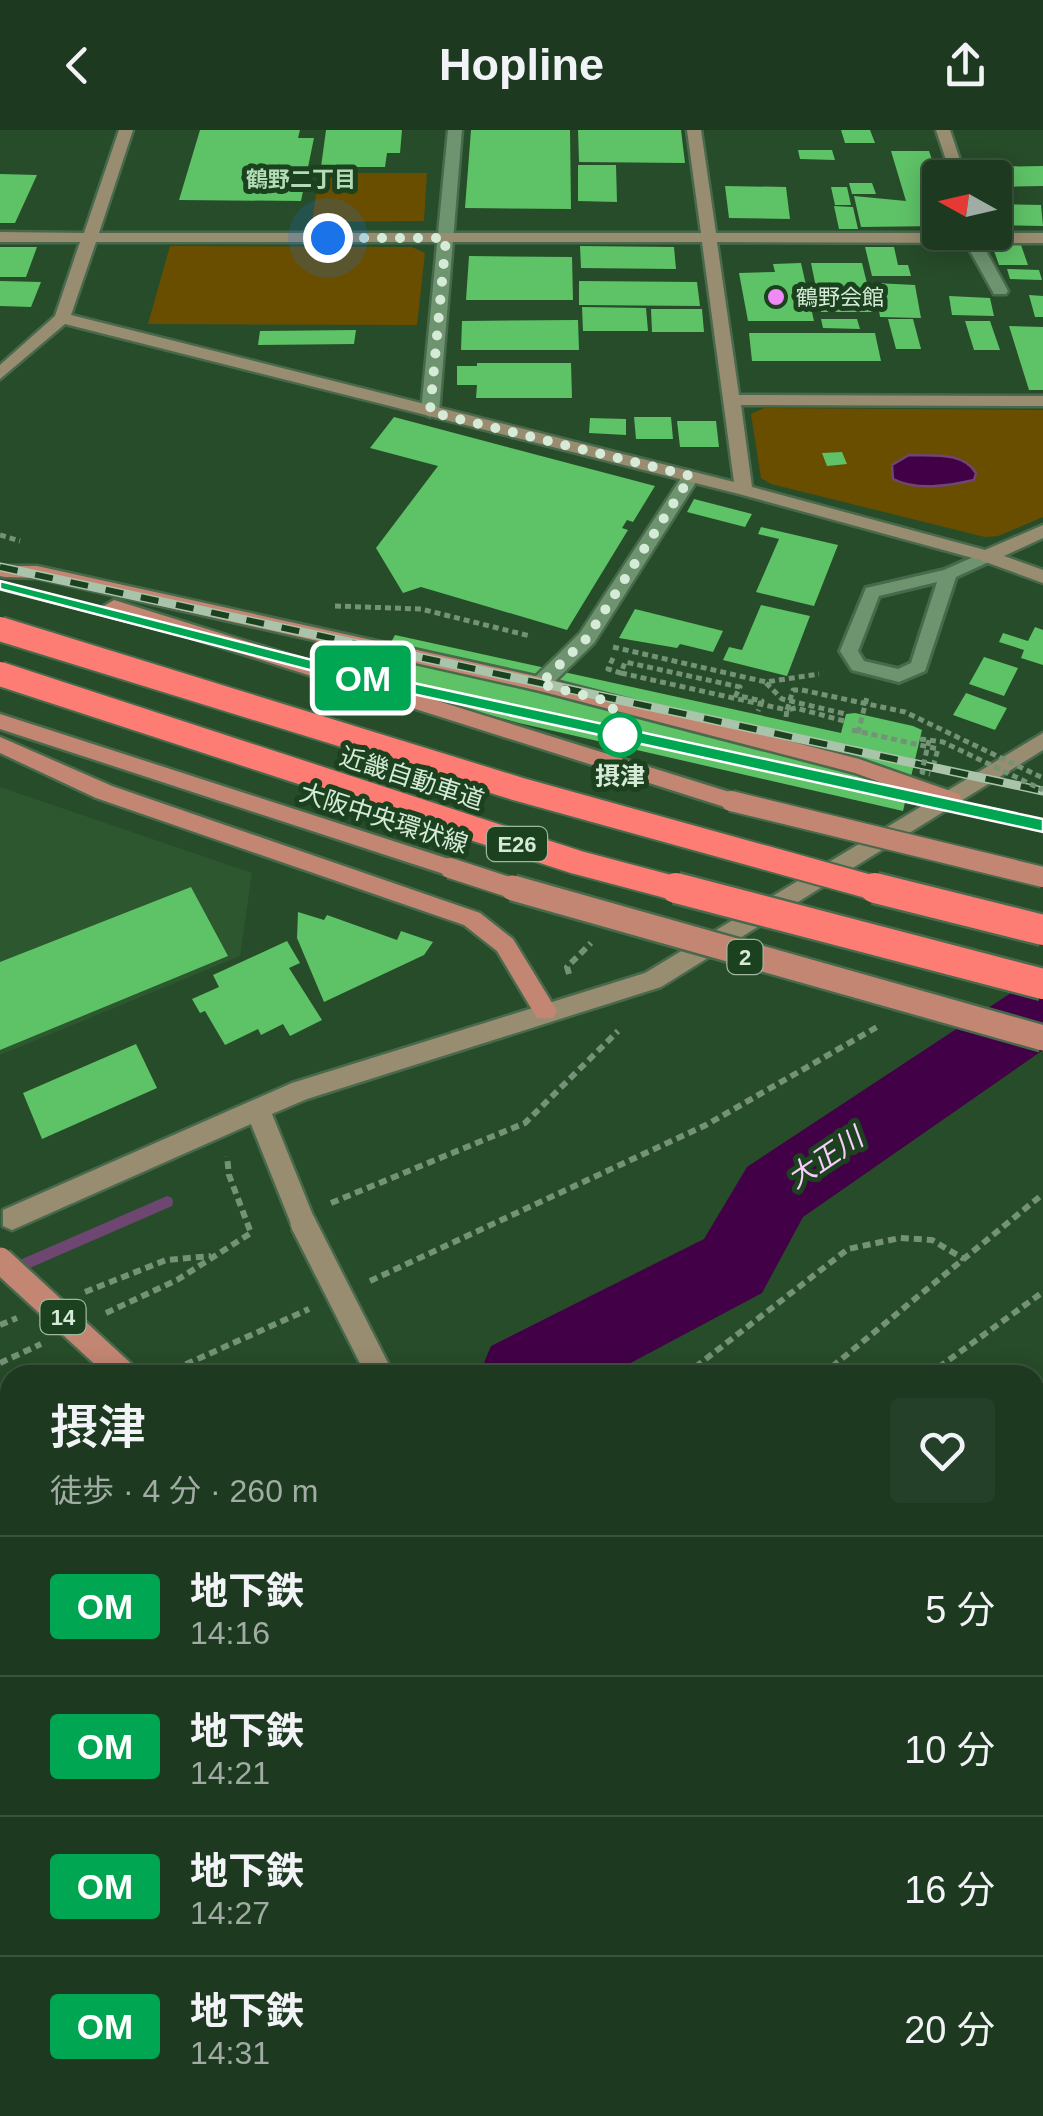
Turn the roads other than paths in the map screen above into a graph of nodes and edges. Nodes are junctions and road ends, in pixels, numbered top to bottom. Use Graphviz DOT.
graph roads {
  1 [pos="126,130"];
  2 [pos="455,130"];
  3 [pos="694,130"];
  4 [pos="943,130"];
  5 [pos="953,160"];
  6 [pos="922,236"];
  7 [pos="0,237"];
  8 [pos="1012,237"];
  9 [pos="90,238"];
  10 [pos="446,238"];
  11 [pos="1043,238"];
  12 [pos="706,239"];
  13 [pos="977,250"];
  14 [pos="1000,291"];
  15 [pos="62,318"];
  16 [pos="0,374"];
  17 [pos="732,400"];
  18 [pos="1043,401"];
  19 [pos="430,412"];
  20 [pos="691,476"];
  21 [pos="744,490"];
  22 [pos="1043,531"];
  23 [pos="987,556"];
  24 [pos="2,570"];
  25 [pos="949,574"];
  26 [pos="1043,577"];
  27 [pos="0,629"];
  28 [pos="0,674"];
  29 [pos="540,684"];
  30 [pos="0,721"];
  31 [pos="1043,740"];
  32 [pos="0,744"];
  33 [pos="951,800"];
  34 [pos="1043,877"];
  35 [pos="1043,930"];
  36 [pos="1043,984"];
  37 [pos="545,1011"];
  38 [pos="1043,1038"];
  39 [pos="257,1109"];
  40 [pos="4,1216"];
  41 [pos="0,1260"];
  42 [pos="113,1365"];
  43 [pos="375,1365"];
  1 -- 9 [label="street"];
  2 -- 10 [label="street"];
  3 -- 12 [label="street"];
  4 -- 5 [label="street"];
  6 -- 12 [label="street"];
  7 -- 9 [label="street"];
  8 -- 11 [label="street"];
  9 -- 10 [label="street"];
  9 -- 15 [label="street"];
  10 -- 12 [label="street"];
  10 -- 19 [label="street"];
  12 -- 17 [label="street"];
  13 -- 14 [label="street"];
  15 -- 16 [label="street"];
  15 -- 19 [label="street"];
  17 -- 18 [label="street"];
  17 -- 21 [label="street"];
  19 -- 20 [label="street"];
  20 -- 21 [label="street"];
  20 -- 29 [label="street"];
  21 -- 23 [label="street"];
  22 -- 23 [label="street"];
  23 -- 25 [label="lane"];
  23 -- 26 [label="street"];
  24 -- 29 [label="main road"];
  24 -- 34 [label="main road, bridge"];
  25 -- 25 [label="lane"];
  27 -- 35 [label="highway, 近畿自動車道 / E26, bridge"];
  28 -- 36 [label="highway, 近畿自動車道 / E26, bridge"];
  29 -- 33 [label="main road"];
  30 -- 38 [label="main road, 大阪中央環状線 / 2, bridge"];
  31 -- 33 [label="street"];
  32 -- 37 [label="main road"];
  33 -- 37 [label="street"];
  37 -- 39 [label="street"];
  39 -- 40 [label="street"];
  39 -- 43 [label="street, bridge"];
  41 -- 42 [label="main road, 14, bridge"];
}
